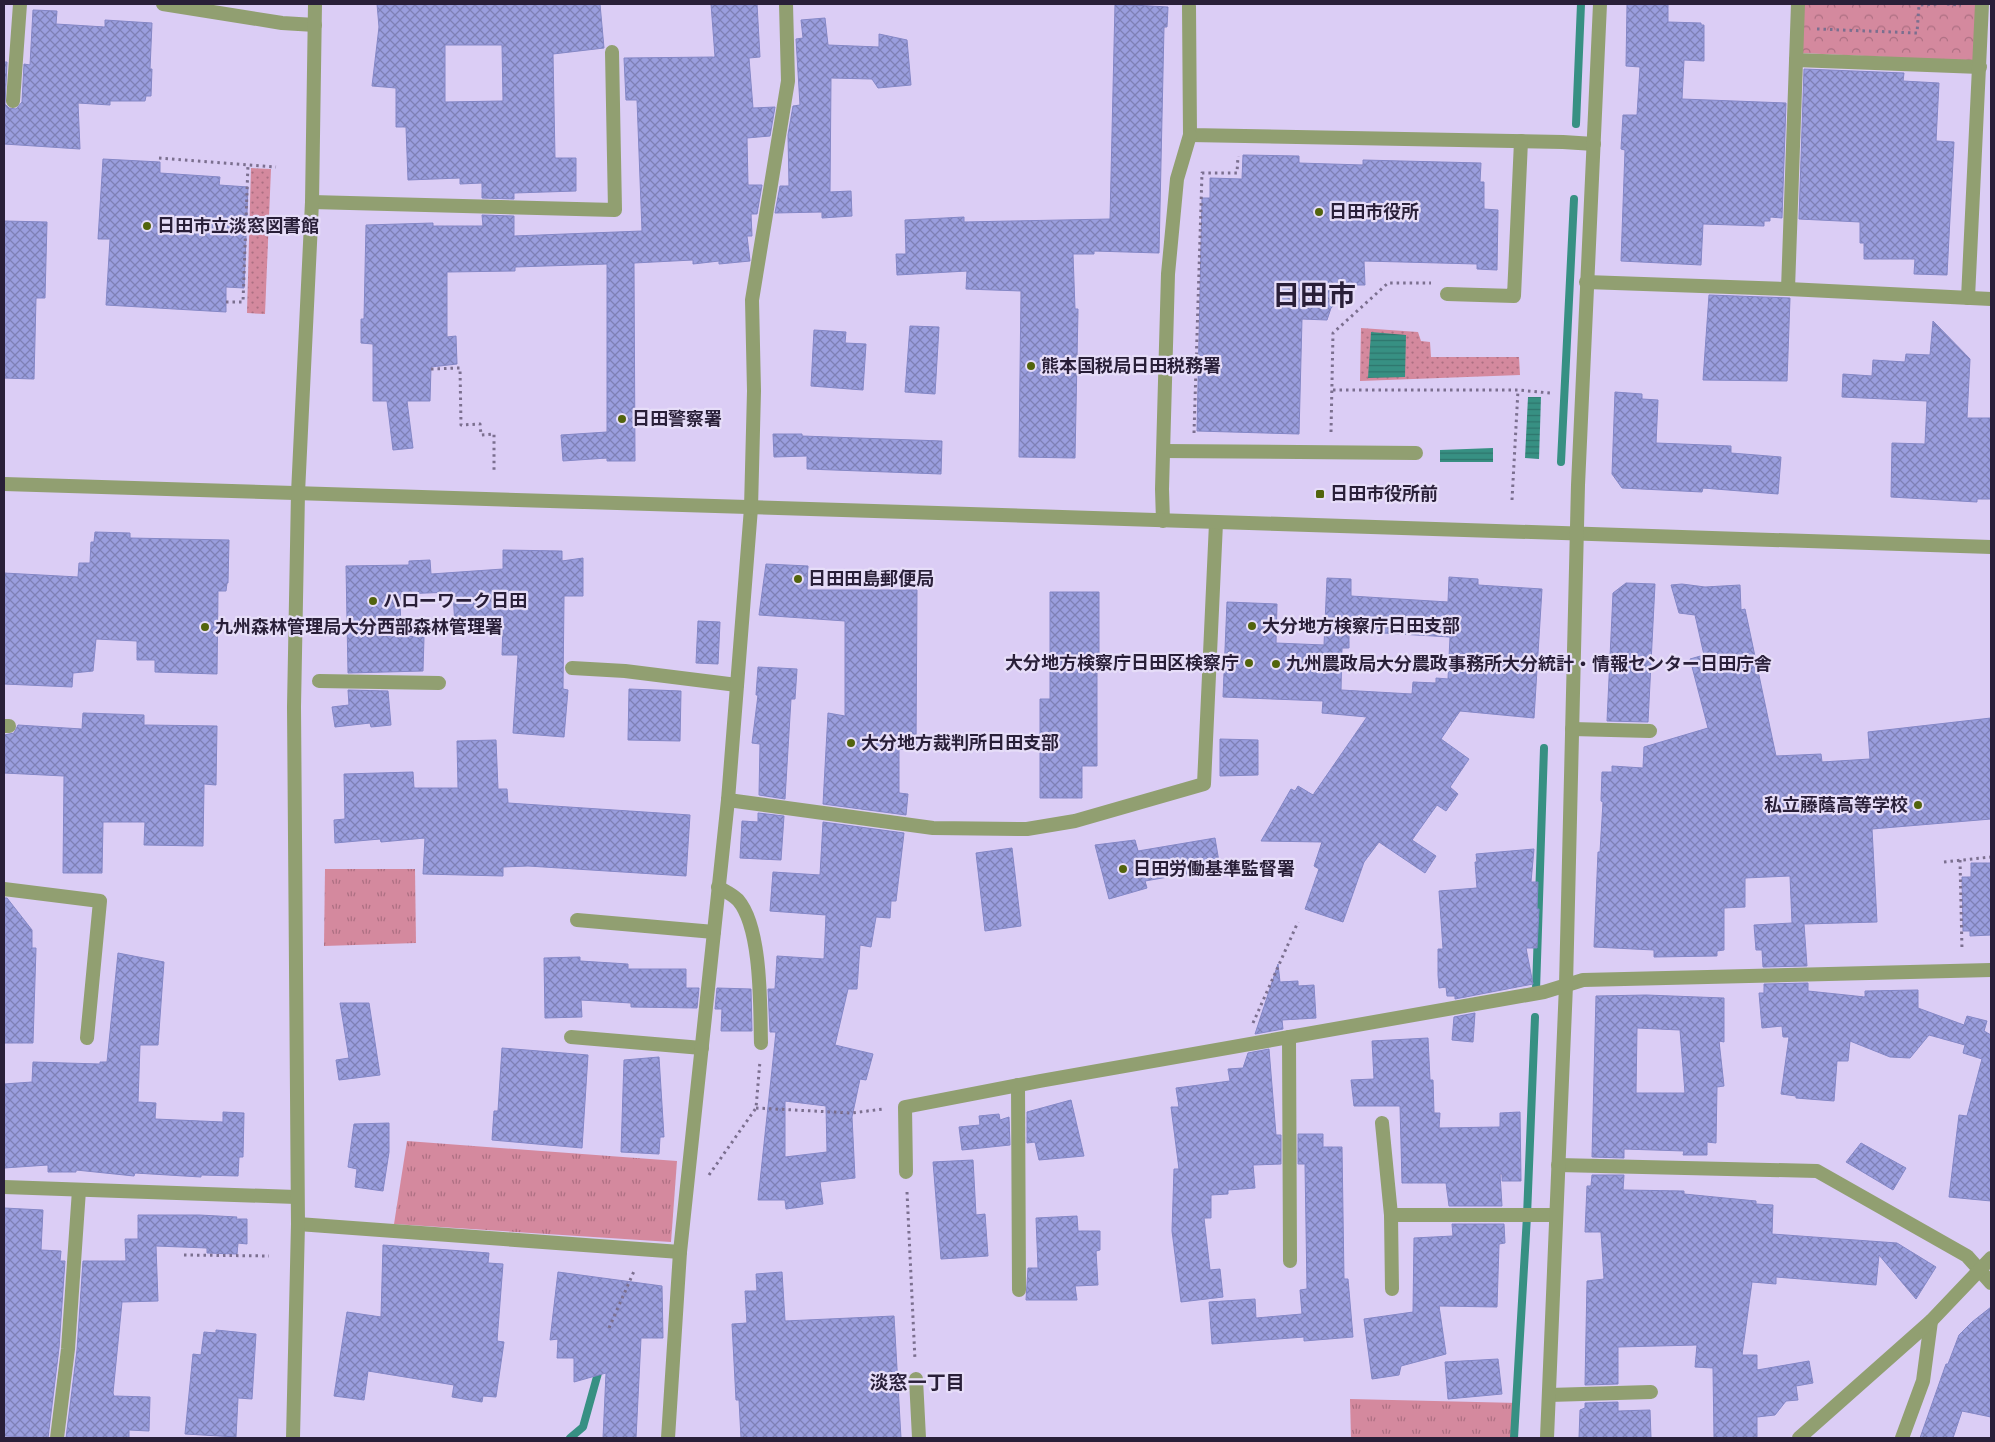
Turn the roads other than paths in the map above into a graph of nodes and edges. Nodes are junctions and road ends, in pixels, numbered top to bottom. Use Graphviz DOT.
graph roads {
  1 [pos="20,4"];
  2 [pos="162,4"];
  3 [pos="315,4"];
  4 [pos="786,4"];
  5 [pos="1600,4"];
  6 [pos="1798,4"];
  7 [pos="1982,4"];
  8 [pos="1189,6"];
  9 [pos="314,25"];
  10 [pos="612,52"];
  11 [pos="1796,60"];
  12 [pos="1980,68"];
  13 [pos="13,101"];
  14 [pos="1190,135"];
  15 [pos="1521,141"];
  16 [pos="1594,144"];
  17 [pos="312,202"];
  18 [pos="1586,282"];
  19 [pos="1788,289"];
  20 [pos="1447,294"];
  21 [pos="1968,298"];
  22 [pos="1991,299"];
  23 [pos="1164,444"];
  24 [pos="1416,453"];
  25 [pos="4,484"];
  26 [pos="298,493"];
  27 [pos="751,508"];
  28 [pos="1163,521"];
  29 [pos="1216,523"];
  30 [pos="1577,535"];
  31 [pos="1991,547"];
  32 [pos="572,668"];
  33 [pos="318,681"];
  34 [pos="439,683"];
  35 [pos="737,685"];
  36 [pos="1572,729"];
  37 [pos="1650,731"];
  38 [pos="728,800"];
  39 [pos="718,887"];
  40 [pos="4,889"];
  41 [pos="577,920"];
  42 [pos="714,932"];
  43 [pos="1991,970"];
  44 [pos="1566,984"];
  45 [pos="571,1037"];
  46 [pos="1289,1037"];
  47 [pos="87,1038"];
  48 [pos="761,1043"];
  49 [pos="702,1048"];
  50 [pos="1018,1085"];
  51 [pos="1382,1123"];
  52 [pos="1558,1165"];
  53 [pos="906,1172"];
  54 [pos="4,1187"];
  55 [pos="79,1190"];
  56 [pos="296,1197"];
  57 [pos="1391,1215"];
  58 [pos="1556,1216"];
  59 [pos="298,1224"];
  60 [pos="680,1252"];
  61 [pos="1991,1258"];
  62 [pos="1290,1261"];
  63 [pos="1979,1269"];
  64 [pos="1991,1282"];
  65 [pos="1392,1289"];
  66 [pos="1019,1290"];
  67 [pos="1931,1321"];
  68 [pos="916,1378"];
  69 [pos="1651,1392"];
  70 [pos="1549,1395"];
  71 [pos="57,1438"];
  72 [pos="293,1438"];
  73 [pos="668,1438"];
  74 [pos="919,1438"];
  75 [pos="1547,1438"];
  76 [pos="1798,1438"];
  77 [pos="1902,1438"];
  1 -- 13 [label="street"];
  2 -- 9 [label="street"];
  3 -- 9 [label="street"];
  4 -- 27 [label="street"];
  5 -- 16 [label="street"];
  6 -- 11 [label="street"];
  7 -- 12 [label="street"];
  8 -- 14 [label="street"];
  9 -- 17 [label="street"];
  10 -- 17 [label="street"];
  11 -- 12 [label="street"];
  11 -- 19 [label="street"];
  12 -- 21 [label="street"];
  14 -- 15 [label="street"];
  14 -- 23 [label="street"];
  15 -- 16 [label="street"];
  15 -- 20 [label="street"];
  16 -- 18 [label="street"];
  17 -- 26 [label="street"];
  18 -- 19 [label="street"];
  18 -- 30 [label="street"];
  19 -- 21 [label="street"];
  21 -- 22 [label="street"];
  23 -- 24 [label="street"];
  23 -- 28 [label="street"];
  25 -- 26 [label="street"];
  26 -- 27 [label="street"];
  26 -- 56 [label="street"];
  27 -- 28 [label="street"];
  27 -- 35 [label="street"];
  28 -- 29 [label="street"];
  29 -- 30 [label="street"];
  29 -- 38 [label="street"];
  30 -- 31 [label="street"];
  30 -- 36 [label="street"];
  32 -- 35 [label="street"];
  33 -- 34 [label="street"];
  35 -- 38 [label="street"];
  36 -- 37 [label="street"];
  36 -- 44 [label="street"];
  38 -- 39 [label="street"];
  39 -- 42 [label="street"];
  39 -- 48 [label="street"];
  40 -- 47 [label="street"];
  41 -- 42 [label="street"];
  42 -- 49 [label="street"];
  43 -- 44 [label="street"];
  44 -- 46 [label="street"];
  44 -- 52 [label="street"];
  45 -- 49 [label="street"];
  46 -- 50 [label="street"];
  46 -- 62 [label="street"];
  49 -- 60 [label="street"];
  50 -- 53 [label="street"];
  50 -- 66 [label="street"];
  51 -- 57 [label="street"];
  52 -- 58 [label="street"];
  52 -- 63 [label="street"];
  54 -- 55 [label="street"];
  55 -- 56 [label="street"];
  55 -- 71 [label="street"];
  56 -- 59 [label="street"];
  57 -- 58 [label="street"];
  57 -- 65 [label="street"];
  58 -- 70 [label="street"];
  59 -- 60 [label="street"];
  59 -- 72 [label="street"];
  60 -- 73 [label="street"];
  61 -- 63 [label="street"];
  63 -- 64 [label="street"];
  63 -- 67 [label="street"];
  67 -- 76 [label="street"];
  67 -- 77 [label="street"];
  68 -- 74 [label="street"];
  69 -- 70 [label="street"];
  70 -- 75 [label="street"];
}
